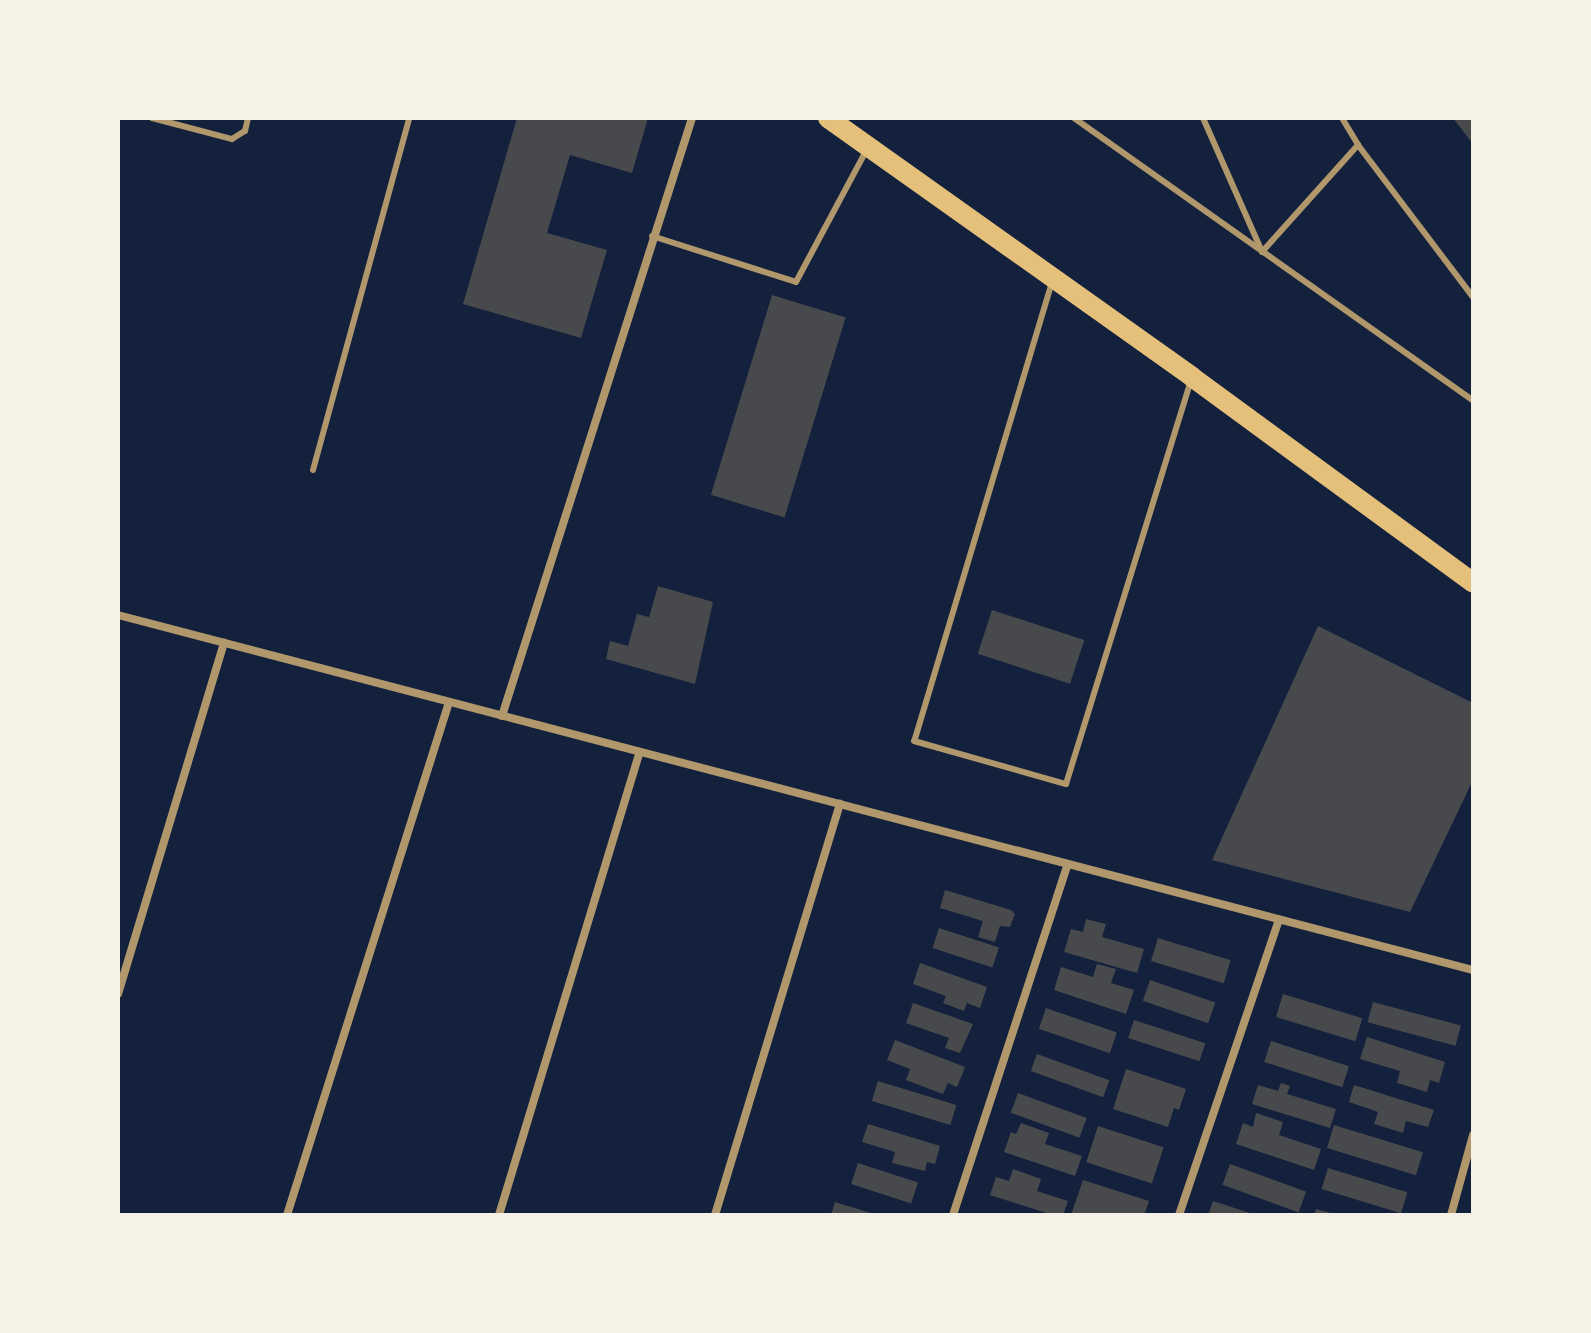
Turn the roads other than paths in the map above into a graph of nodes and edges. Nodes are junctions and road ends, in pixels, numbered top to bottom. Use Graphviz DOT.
graph roads {
  1 [pos="152,118"];
  2 [pos="248,118"];
  3 [pos="409,118"];
  4 [pos="692,118"];
  5 [pos="828,118"];
  6 [pos="1074,118"];
  7 [pos="1203,118"];
  8 [pos="1342,118"];
  9 [pos="1358,145"];
  10 [pos="868,147"];
  11 [pos="652,236"];
  12 [pos="1262,252"];
  13 [pos="1054,278"];
  14 [pos="1473,297"];
  15 [pos="1192,377"];
  16 [pos="1473,400"];
  17 [pos="313,470"];
  18 [pos="1473,583"];
  19 [pos="118,615"];
  20 [pos="224,643"];
  21 [pos="449,702"];
  22 [pos="502,716"];
  23 [pos="640,752"];
  24 [pos="840,804"];
  25 [pos="1068,864"];
  26 [pos="1279,919"];
  27 [pos="1473,970"];
  28 [pos="118,994"];
  29 [pos="1473,1135"];
  30 [pos="287,1215"];
  31 [pos="499,1215"];
  32 [pos="715,1215"];
  33 [pos="953,1215"];
  34 [pos="1179,1215"];
  35 [pos="1451,1215"];
  1 -- 2 [label="lane"];
  3 -- 17 [label="lane"];
  4 -- 11 [label="street"];
  5 -- 10 [label="main road"];
  6 -- 12 [label="lane"];
  7 -- 12 [label="lane"];
  8 -- 9 [label="lane"];
  9 -- 12 [label="lane"];
  9 -- 14 [label="lane"];
  10 -- 11 [label="lane"];
  10 -- 13 [label="main road"];
  11 -- 22 [label="street"];
  12 -- 16 [label="lane"];
  13 -- 15 [label="main road"];
  13 -- 15 [label="lane"];
  15 -- 18 [label="main road"];
  19 -- 20 [label="street"];
  20 -- 21 [label="street"];
  20 -- 28 [label="street"];
  21 -- 22 [label="street"];
  21 -- 30 [label="street"];
  22 -- 23 [label="street"];
  23 -- 24 [label="street"];
  23 -- 31 [label="street"];
  24 -- 25 [label="street"];
  24 -- 32 [label="street"];
  25 -- 26 [label="street"];
  25 -- 33 [label="street"];
  26 -- 27 [label="street"];
  26 -- 34 [label="street"];
  29 -- 35 [label="street"];
}
